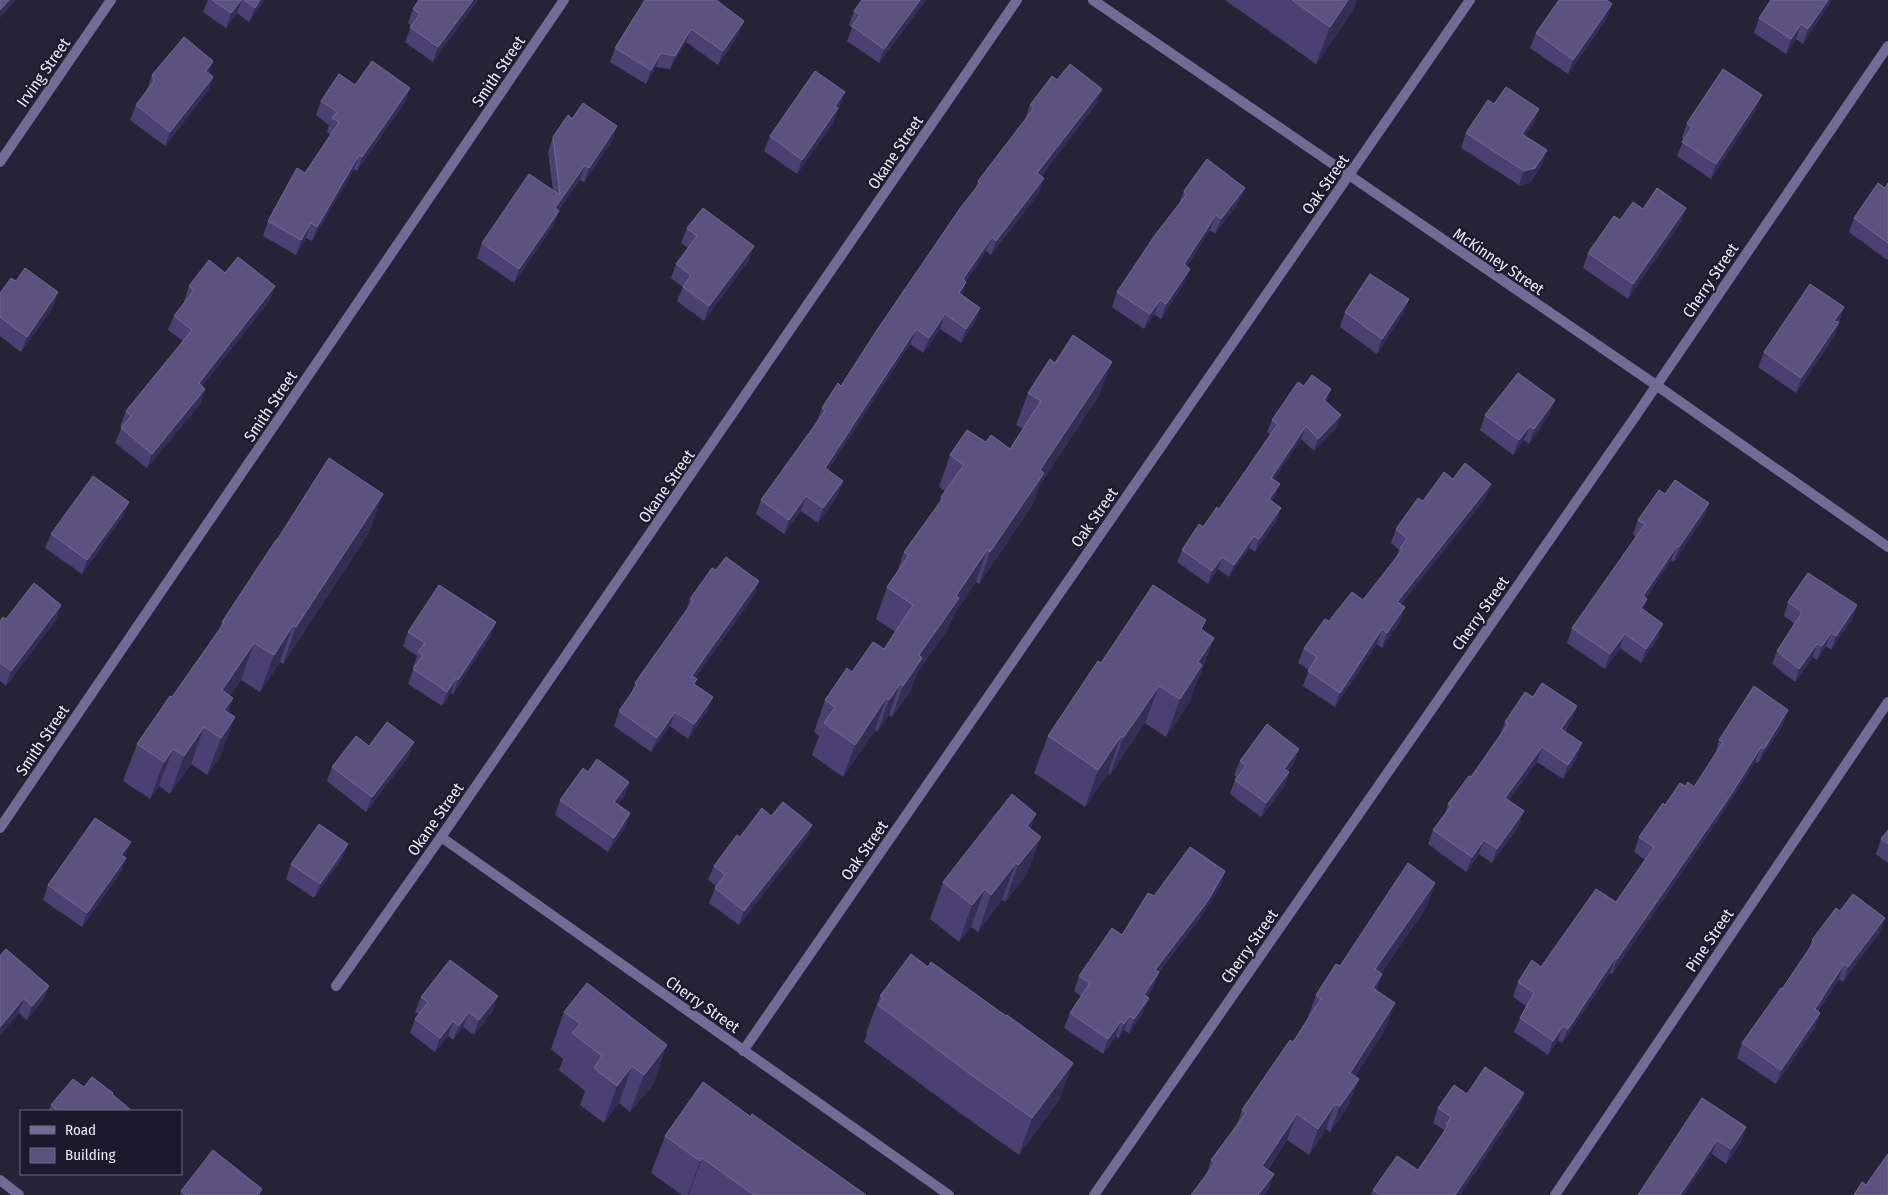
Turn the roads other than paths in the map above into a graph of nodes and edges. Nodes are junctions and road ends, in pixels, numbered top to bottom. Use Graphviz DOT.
graph roads {
  1 [pos="111,0"];
  2 [pos="564,0"];
  3 [pos="1017,0"];
  4 [pos="1093,0"];
  5 [pos="1470,0"];
  6 [pos="1888,46"];
  7 [pos="0,162"];
  8 [pos="1349,176"];
  9 [pos="1656,385"];
  10 [pos="1888,547"];
  11 [pos="1888,702"];
  12 [pos="0,828"];
  13 [pos="441,837"];
  14 [pos="336,986"];
  15 [pos="743,1051"];
  16 [pos="0,1180"];
  17 [pos="18,1195"];
  18 [pos="949,1195"];
  19 [pos="1094,1195"];
  20 [pos="1555,1195"];
  1 -- 7 [label="street, Irving Street"];
  2 -- 12 [label="street, Smith Street"];
  3 -- 13 [label="street, Okane Street"];
  4 -- 8 [label="street, McKinney Street"];
  5 -- 8 [label="street, Oak Street"];
  6 -- 9 [label="street, Cherry Street"];
  8 -- 9 [label="street, McKinney Street"];
  8 -- 15 [label="street, Oak Street"];
  9 -- 10 [label="street, McKinney Street"];
  9 -- 19 [label="street, Cherry Street"];
  11 -- 20 [label="street, Pine Street"];
  13 -- 14 [label="street, Okane Street"];
  13 -- 15 [label="street, Cherry Street"];
  15 -- 18 [label="street, Cherry Street"];
  16 -- 17 [label="street"];
}
